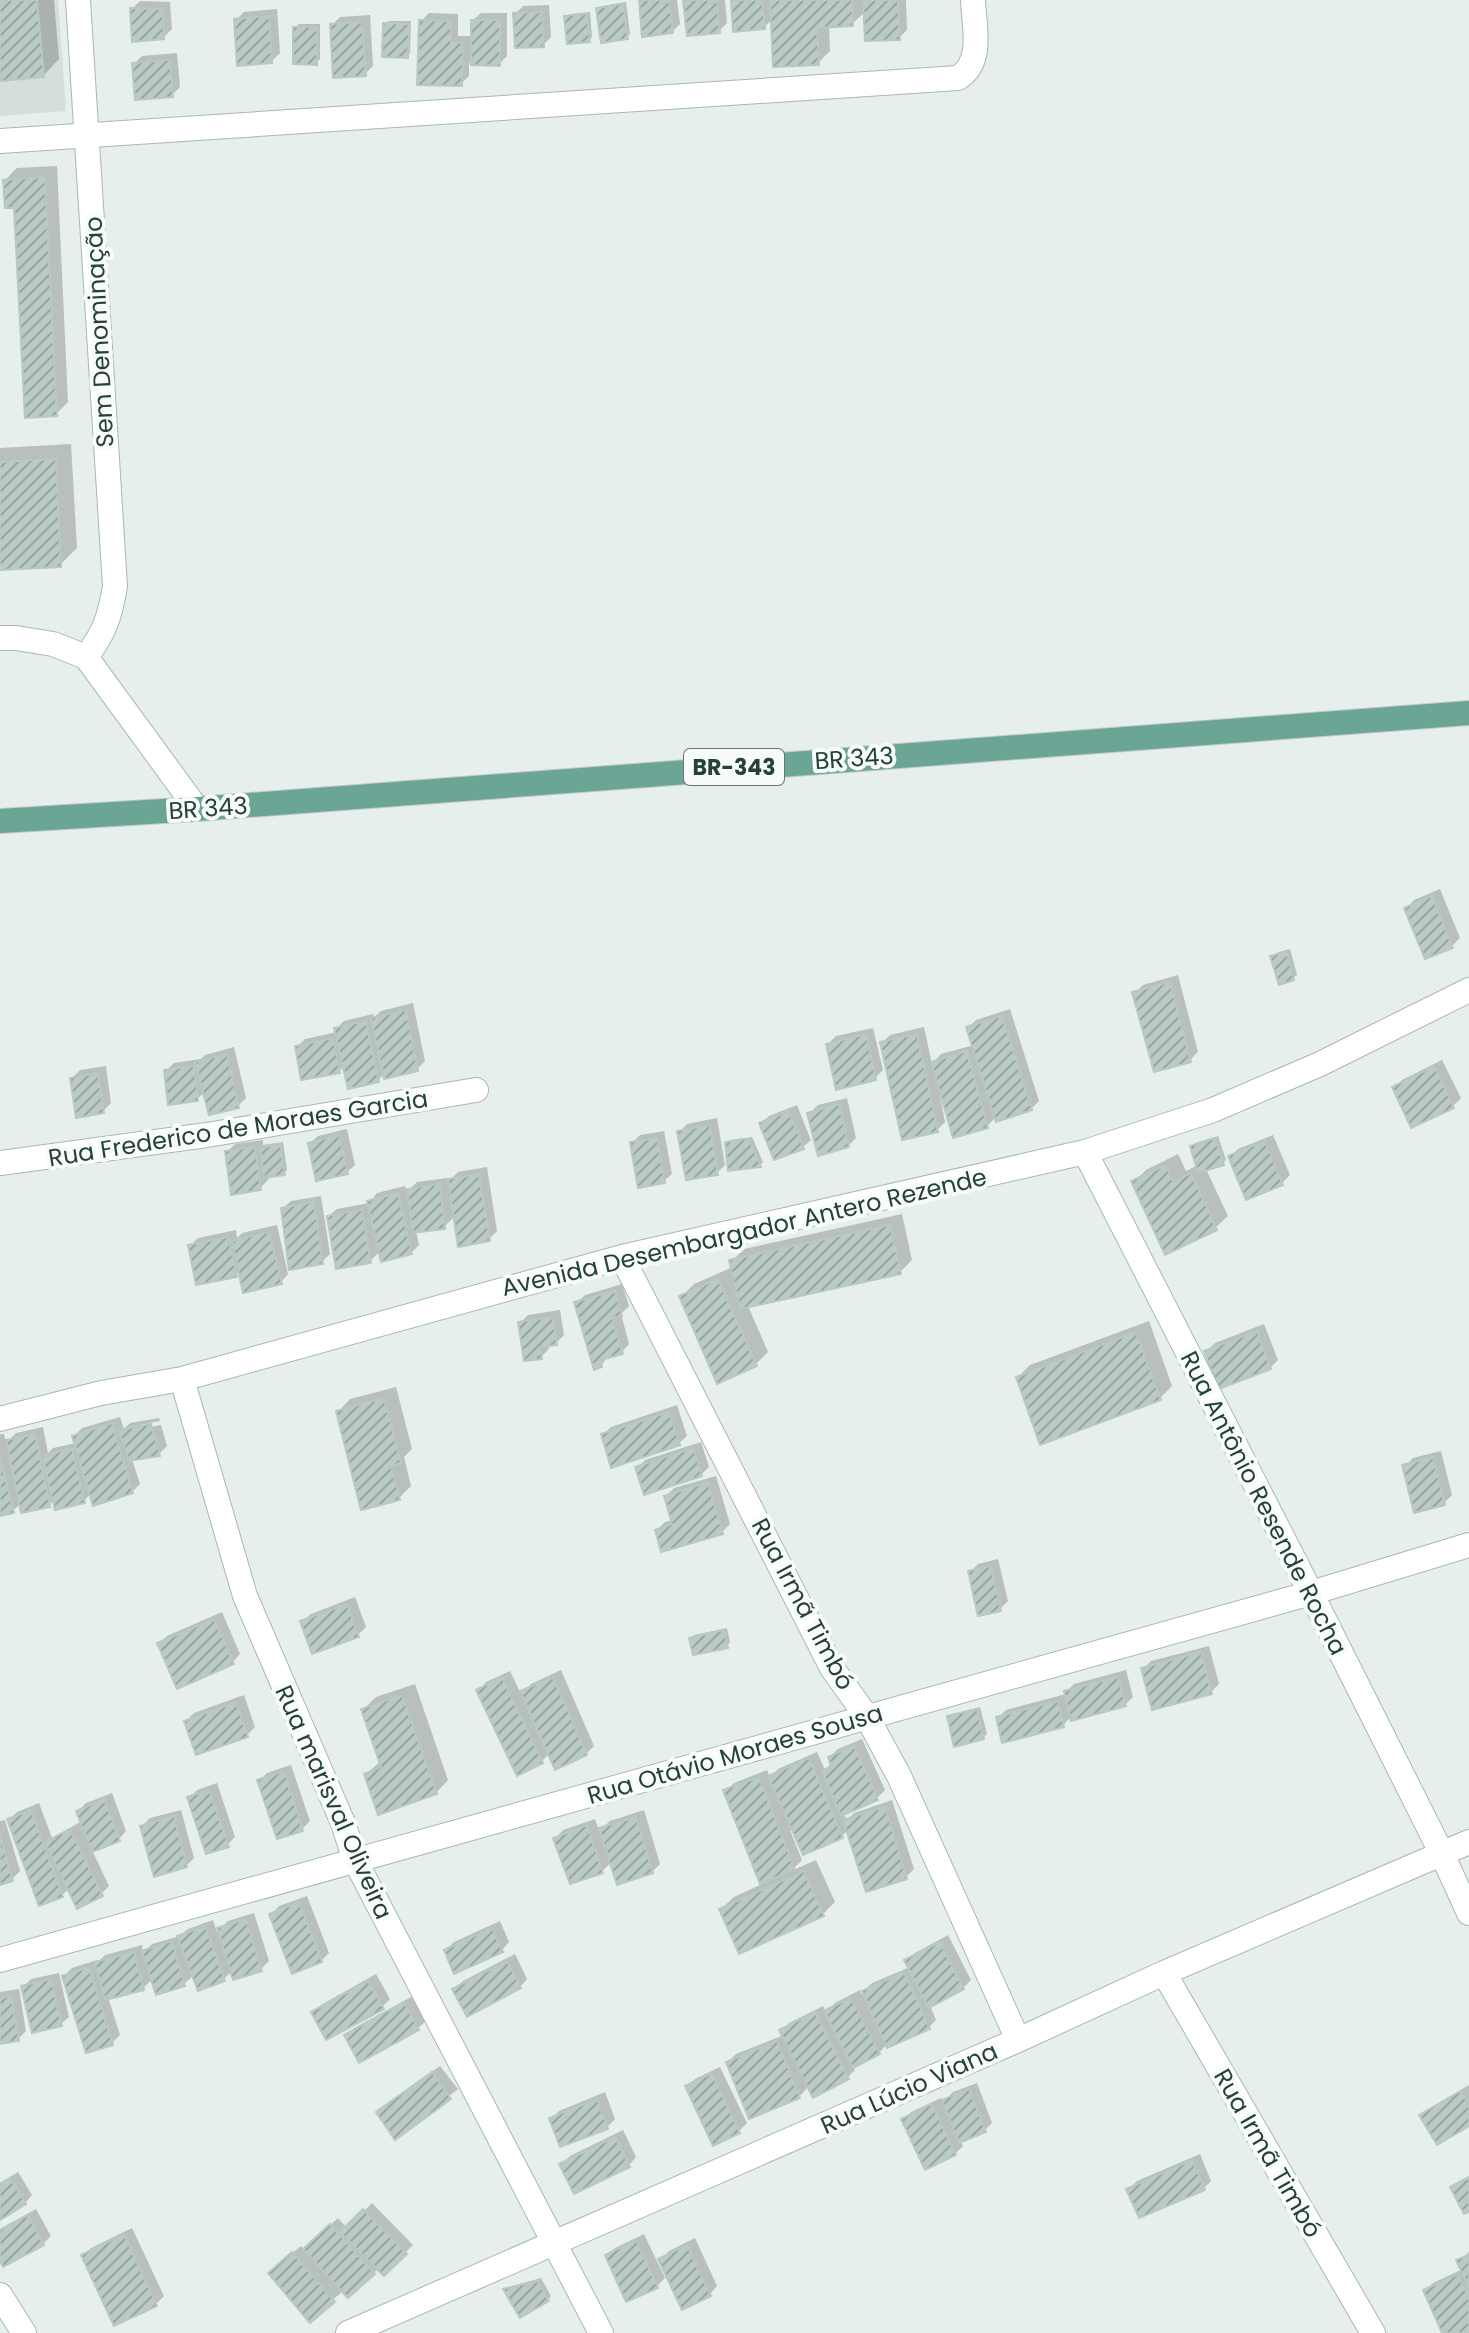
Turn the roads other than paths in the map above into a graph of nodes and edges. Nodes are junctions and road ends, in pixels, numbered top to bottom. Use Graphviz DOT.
graph roads {
  1 [pos="78,0"];
  2 [pos="973,0"];
  3 [pos="87,135"];
  4 [pos="0,141"];
  5 [pos="0,638"];
  6 [pos="86,657"];
  7 [pos="1469,713"];
  8 [pos="197,809"];
  9 [pos="0,821"];
  10 [pos="1469,990"];
  11 [pos="476,1090"];
  12 [pos="1085,1152"];
  13 [pos="0,1163"];
  14 [pos="622,1257"];
  15 [pos="182,1379"];
  16 [pos="0,1419"];
  17 [pos="1469,1545"];
  18 [pos="1311,1593"];
  19 [pos="867,1717"];
  20 [pos="1469,1842"];
  21 [pos="1442,1854"];
  22 [pos="355,1860"];
  23 [pos="1469,1913"];
  24 [pos="0,1960"];
  25 [pos="1164,1973"];
  26 [pos="1018,2040"];
  27 [pos="553,2245"];
  28 [pos="0,2295"];
  29 [pos="24,2333"];
  30 [pos="348,2333"];
  31 [pos="601,2333"];
  32 [pos="1373,2333"];
  1 -- 3 [label="street, Sem Denominação"];
  2 -- 3 [label="street"];
  3 -- 4 [label="street"];
  3 -- 6 [label="street, Sem Denominação"];
  5 -- 6 [label="street"];
  6 -- 8 [label="street"];
  7 -- 8 [label="main road, BR 343 / BR-343"];
  8 -- 9 [label="main road, BR 343 / BR-343"];
  10 -- 12 [label="street, Avenida Desembargador Antero Rezende"];
  11 -- 13 [label="street, Rua Frederico de Moraes Garcia"];
  12 -- 14 [label="street, Avenida Desembargador Antero Rezende"];
  12 -- 18 [label="street, Rua Antônio Resende Rocha"];
  14 -- 15 [label="street, Avenida Desembargador Antero Rezende"];
  14 -- 19 [label="street, Rua Irmã Timbó"];
  15 -- 16 [label="street, Avenida Desembargador Antero Rezende"];
  15 -- 22 [label="street, Rua marisval Oliveira"];
  17 -- 18 [label="street, Rua Otávio Moraes Sousa"];
  18 -- 19 [label="street, Rua Otávio Moraes Sousa"];
  18 -- 21 [label="street, Rua Antônio Resende Rocha"];
  19 -- 22 [label="street, Rua Otávio Moraes Sousa"];
  19 -- 26 [label="street, Rua Irmã Timbó"];
  20 -- 21 [label="street, Rua Lúcio Viana"];
  21 -- 23 [label="street, Rua Antônio Resende Rocha"];
  21 -- 25 [label="street, Rua Lúcio Viana"];
  22 -- 24 [label="street, Rua Otávio Moraes Sousa"];
  22 -- 27 [label="street, Rua marisval Oliveira"];
  25 -- 26 [label="street, Rua Lúcio Viana"];
  25 -- 32 [label="street, Rua Irmã Timbó"];
  26 -- 27 [label="street, Rua Lúcio Viana"];
  27 -- 30 [label="street, Rua Lúcio Viana"];
  27 -- 31 [label="street, Rua marisval Oliveira"];
  28 -- 29 [label="street"];
}
